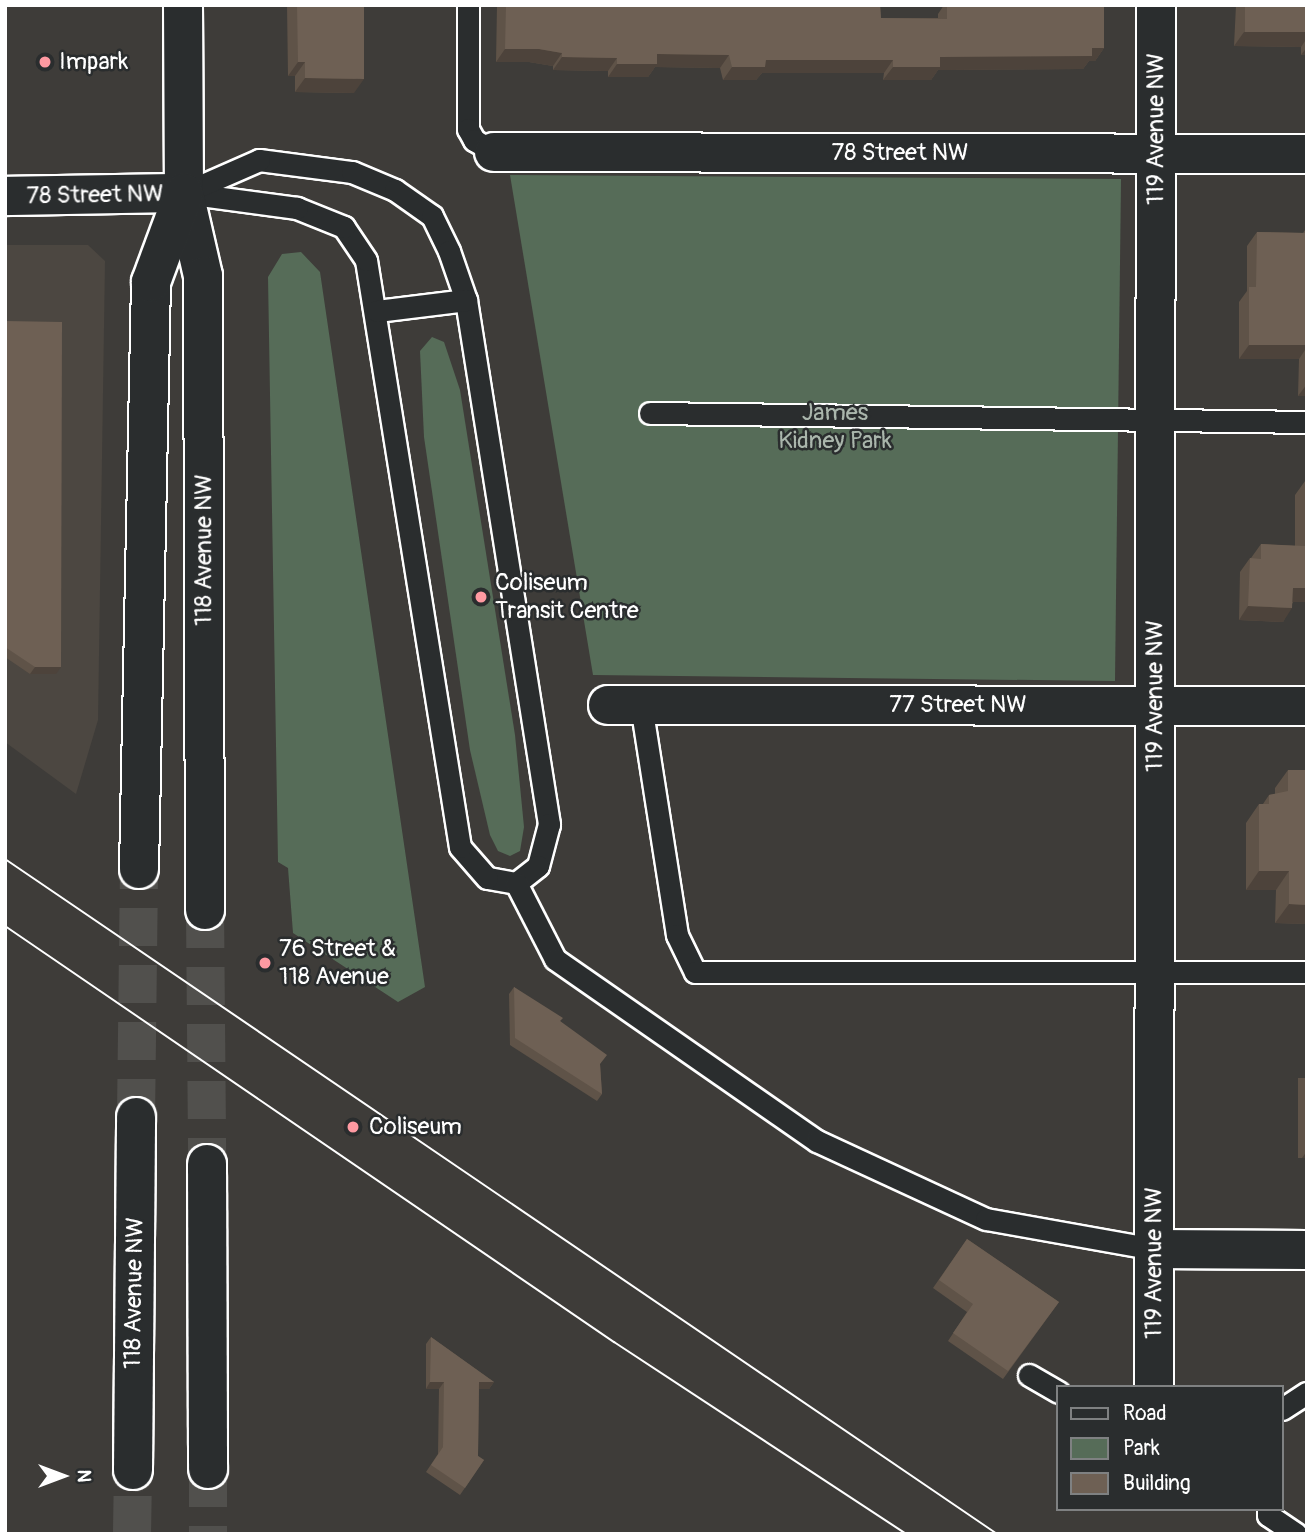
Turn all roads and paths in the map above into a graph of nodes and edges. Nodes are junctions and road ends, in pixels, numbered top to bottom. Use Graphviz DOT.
graph roads {
  1 [pos="183,5"];
  2 [pos="468,5"];
  3 [pos="1156,5"];
  4 [pos="494,152"];
  5 [pos="1156,153"];
  6 [pos="1307,154"];
  7 [pos="184,193"];
  8 [pos="5,196"];
  9 [pos="467,300"];
  10 [pos="377,311"];
  11 [pos="650,412"];
  12 [pos="1156,421"];
  13 [pos="1307,422"];
  14 [pos="624,705"];
  15 [pos="1155,705"];
  16 [pos="1307,706"];
  17 [pos="139,869"];
  18 [pos="516,883"];
  19 [pos="205,910"];
  20 [pos="1154,971"];
  21 [pos="1307,972"];
  22 [pos="136,1117"];
  23 [pos="207,1164"];
  24 [pos="1154,1249"];
  25 [pos="1307,1250"];
  26 [pos="1029,1375"];
  27 [pos="1154,1385"];
  28 [pos="1056,1391"];
  29 [pos="1307,1393"];
  30 [pos="1284,1408"];
  31 [pos="208,1469"];
  32 [pos="133,1470"];
  33 [pos="1268,1511"];
  34 [pos="1296,1534"];
  1 -- 7 [label="street, 118 Avenue NW"];
  2 -- 4 [label="lane"];
  3 -- 5 [label="street, 119 Avenue NW"];
  4 -- 5 [label="street, 78 Street NW"];
  5 -- 6 [label="street, 78 Street NW"];
  5 -- 12 [label="street, 119 Avenue NW"];
  7 -- 8 [label="street, 78 Street NW"];
  7 -- 9 [label="lane"];
  7 -- 10 [label="lane"];
  7 -- 17 [label="street, 118 Avenue NW"];
  7 -- 19 [label="street, 118 Avenue NW"];
  9 -- 10 [label="lane"];
  9 -- 18 [label="lane"];
  10 -- 18 [label="lane"];
  11 -- 12 [label="lane"];
  12 -- 13 [label="lane"];
  12 -- 15 [label="street, 119 Avenue NW"];
  14 -- 15 [label="street, 77 Street NW"];
  14 -- 20 [label="lane"];
  15 -- 16 [label="street, 77 Street NW"];
  15 -- 20 [label="street, 119 Avenue NW"];
  18 -- 24 [label="lane"];
  20 -- 21 [label="lane"];
  20 -- 24 [label="street, 119 Avenue NW"];
  22 -- 32 [label="street, 118 Avenue NW"];
  23 -- 31 [label="street"];
  24 -- 25 [label="street"];
  24 -- 27 [label="street, 119 Avenue NW"];
  26 -- 28 [label="lane"];
  29 -- 30 [label="lane"];
  33 -- 34 [label="lane"];
}
